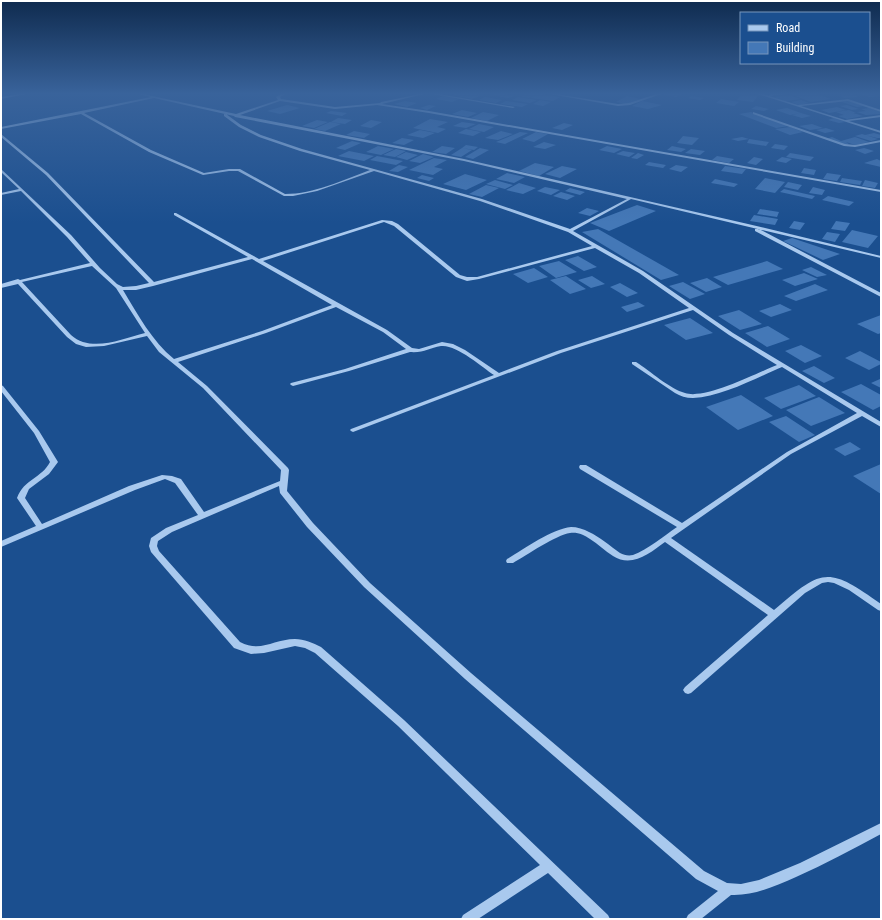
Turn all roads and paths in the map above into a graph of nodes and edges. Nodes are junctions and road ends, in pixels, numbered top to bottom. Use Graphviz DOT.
graph roads {
  1 [pos="2,137"];
  2 [pos="124,137"];
  3 [pos="263,137"];
  4 [pos="344,137"];
  5 [pos="572,137"];
  6 [pos="819,137"];
  7 [pos="881,140"];
  8 [pos="1,170"];
  9 [pos="374,170"];
  10 [pos="22,190"];
  11 [pos="881,191"];
  12 [pos="1,194"];
  13 [pos="629,199"];
  14 [pos="176,214"];
  15 [pos="748,225"];
  16 [pos="570,231"];
  17 [pos="596,246"];
  18 [pos="253,257"];
  19 [pos="881,257"];
  20 [pos="259,261"];
  21 [pos="93,264"];
  22 [pos="18,281"];
  23 [pos="153,284"];
  24 [pos="1,286"];
  25 [pos="118,287"];
  26 [pos="881,295"];
  27 [pos="336,305"];
  28 [pos="694,308"];
  29 [pos="148,334"];
  30 [pos="410,350"];
  31 [pos="174,361"];
  32 [pos="634,363"];
  33 [pos="782,365"];
  34 [pos="497,374"];
  35 [pos="293,384"];
  36 [pos="1,387"];
  37 [pos="862,414"];
  38 [pos="881,426"];
  39 [pos="353,430"];
  40 [pos="583,467"];
  41 [pos="283,482"];
  42 [pos="203,516"];
  43 [pos="682,526"];
  44 [pos="40,527"];
  45 [pos="665,538"];
  46 [pos="1,544"];
  47 [pos="510,561"];
  48 [pos="881,608"];
  49 [pos="774,614"];
  50 [pos="688,690"];
  51 [pos="881,828"];
  52 [pos="549,866"];
  53 [pos="728,890"];
  54 [pos="467,919"];
  55 [pos="604,919"];
  56 [pos="692,919"];
  1 -- 23 [label="street"];
  2 -- 9 [label="street"];
  3 -- 9 [label="street"];
  4 -- 13 [label="street"];
  5 -- 11 [label="street"];
  6 -- 7 [label="street"];
  8 -- 10 [label="street"];
  9 -- 16 [label="street"];
  10 -- 12 [label="street"];
  10 -- 21 [label="street"];
  13 -- 15 [label="street"];
  13 -- 16 [label="street"];
  14 -- 18 [label="street"];
  15 -- 19 [label="street"];
  15 -- 26 [label="street"];
  16 -- 17 [label="street"];
  17 -- 20 [label="street"];
  17 -- 28 [label="street"];
  18 -- 20 [label="street"];
  18 -- 23 [label="street"];
  20 -- 27 [label="street"];
  21 -- 22 [label="street"];
  21 -- 25 [label="street"];
  22 -- 24 [label="street"];
  22 -- 29 [label="street"];
  23 -- 25 [label="street"];
  25 -- 29 [label="street"];
  27 -- 30 [label="street"];
  27 -- 31 [label="street"];
  28 -- 33 [label="street"];
  28 -- 34 [label="street"];
  29 -- 31 [label="street"];
  30 -- 34 [label="street"];
  30 -- 35 [label="street"];
  31 -- 41 [label="street"];
  32 -- 33 [label="street"];
  33 -- 37 [label="street"];
  34 -- 39 [label="street"];
  36 -- 44 [label="street"];
  37 -- 38 [label="street"];
  37 -- 43 [label="street"];
  40 -- 43 [label="street"];
  41 -- 42 [label="street"];
  41 -- 53 [label="street"];
  42 -- 44 [label="street"];
  42 -- 52 [label="street"];
  43 -- 45 [label="street"];
  44 -- 46 [label="street"];
  45 -- 47 [label="street"];
  45 -- 49 [label="street"];
  48 -- 49 [label="street"];
  49 -- 50 [label="street"];
  51 -- 53 [label="street"];
  52 -- 54 [label="street"];
  52 -- 55 [label="street"];
  53 -- 56 [label="street"];
}
